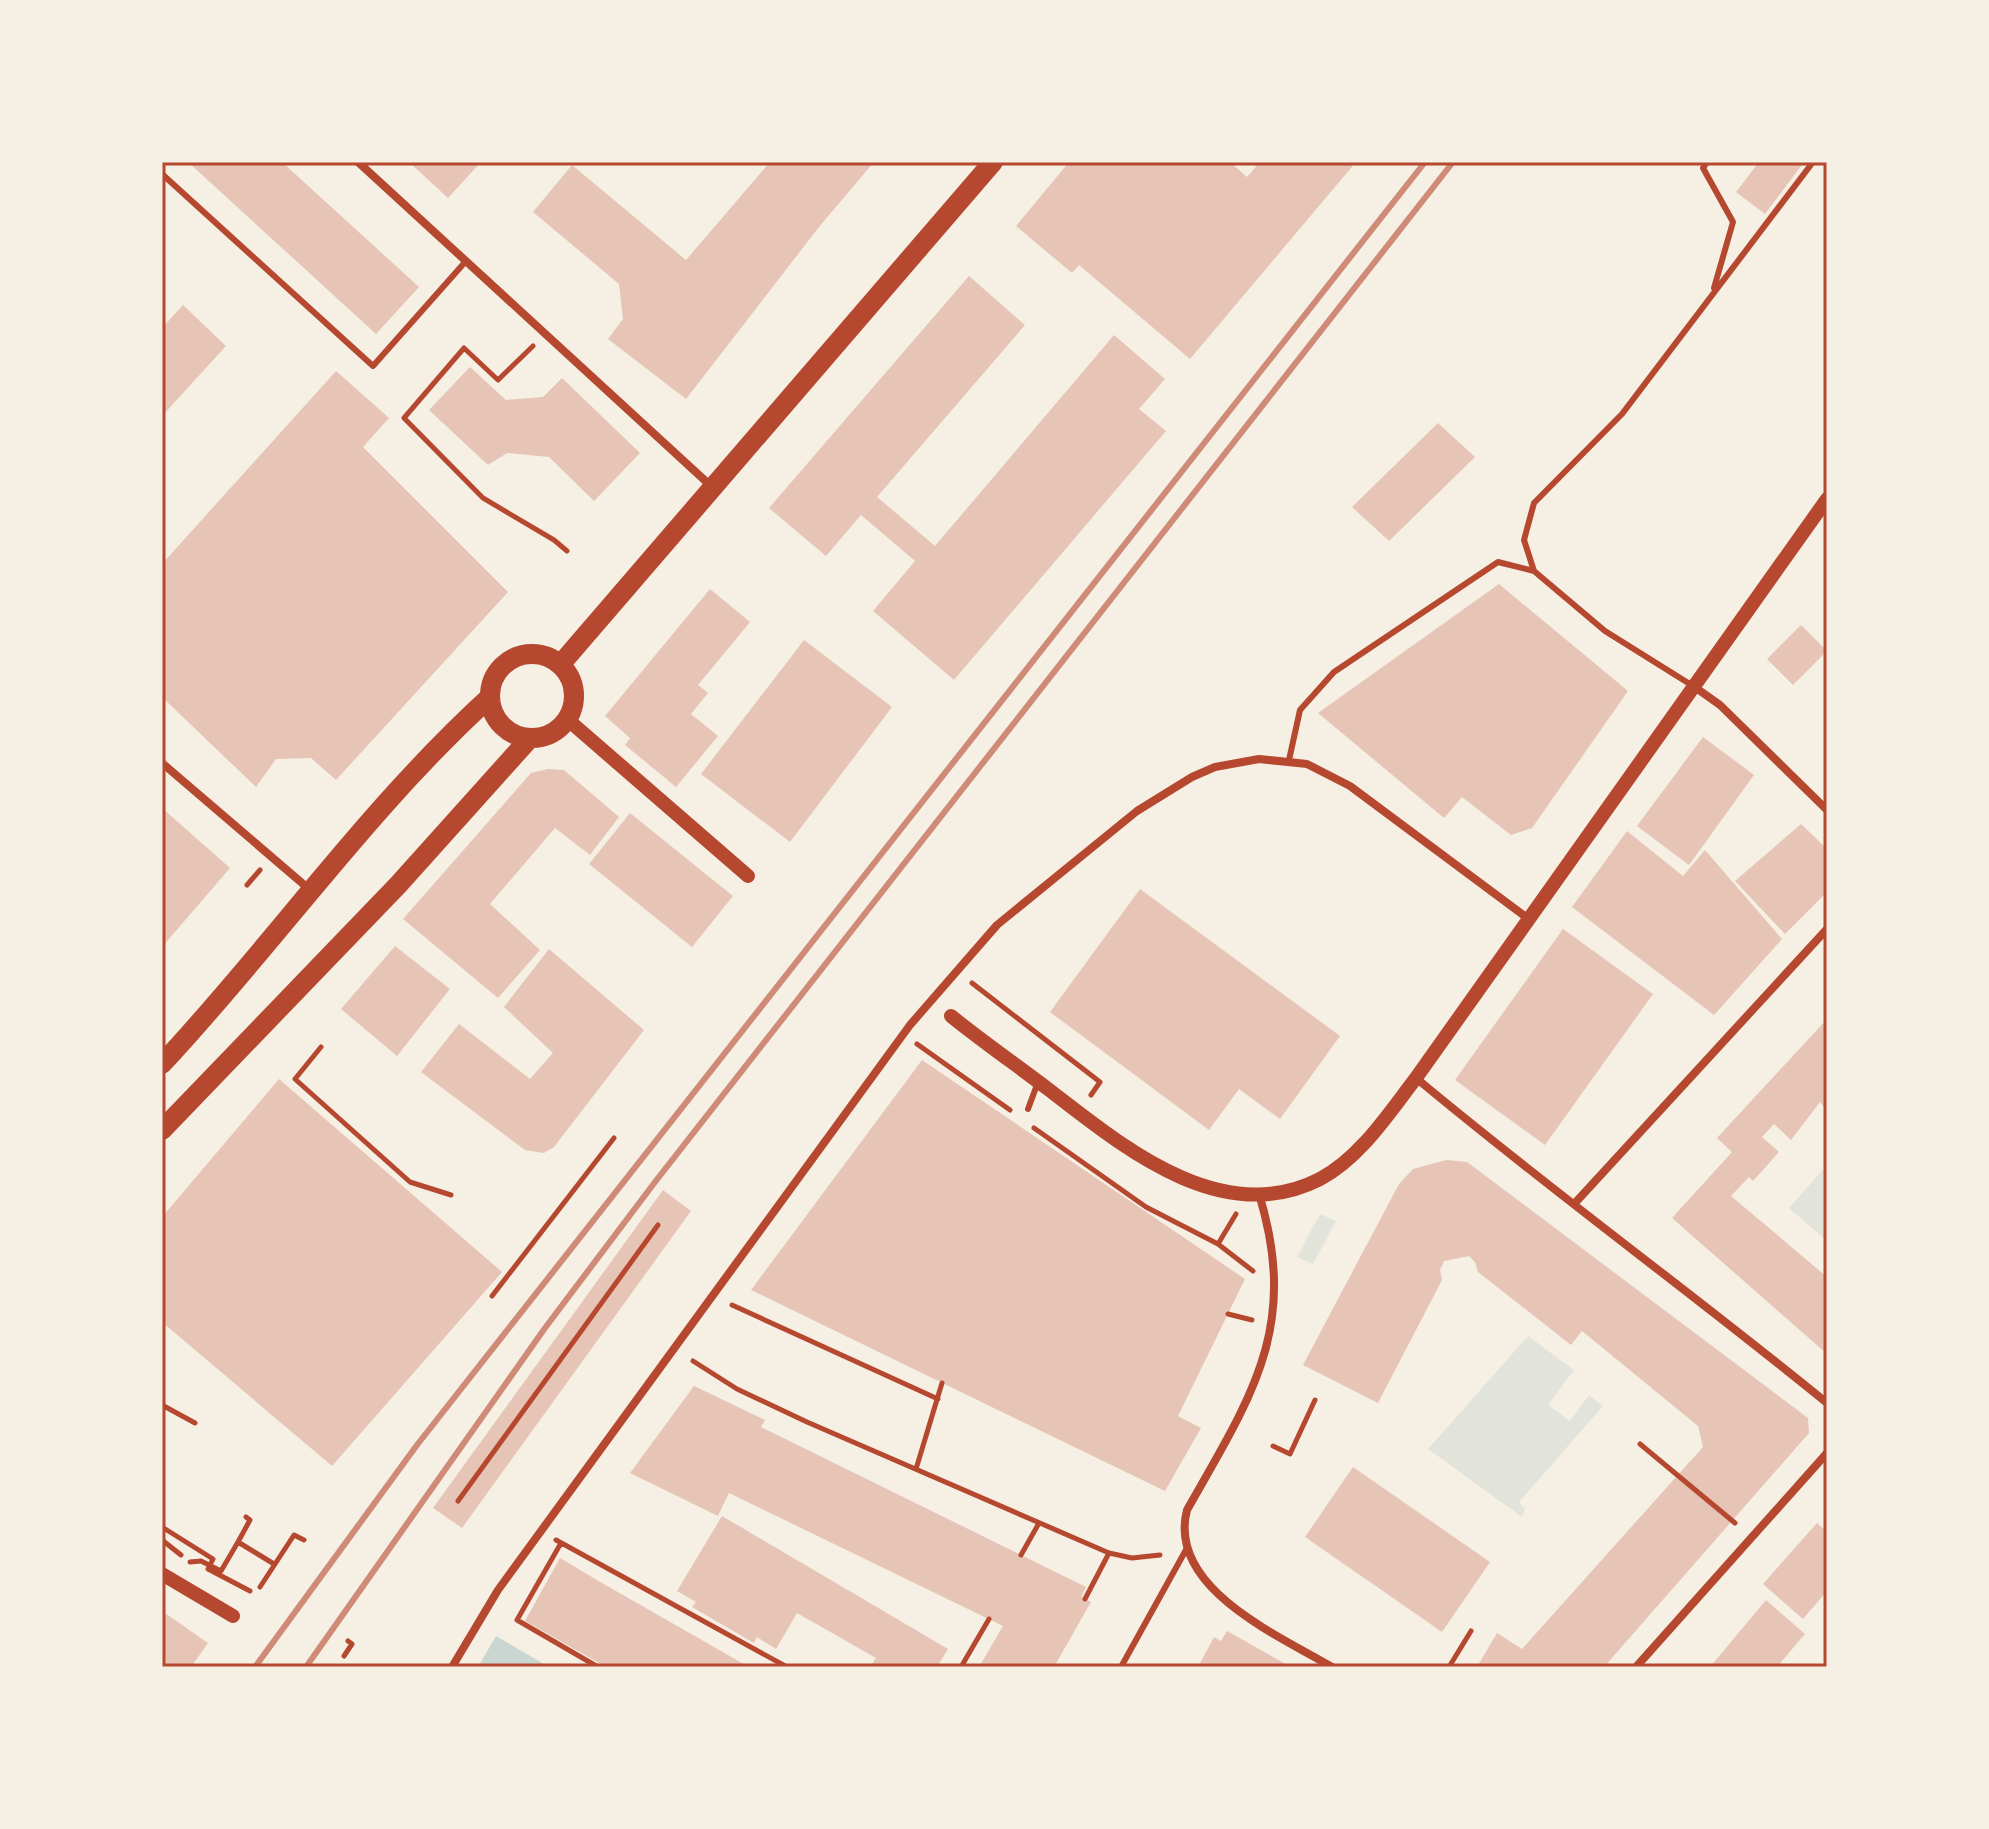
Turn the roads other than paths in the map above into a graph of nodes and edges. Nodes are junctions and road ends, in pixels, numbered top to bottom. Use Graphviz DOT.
graph roads {
  1 [pos="358,162"];
  2 [pos="993,162"];
  3 [pos="1707,162"];
  4 [pos="1813,162"];
  5 [pos="162,174"];
  6 [pos="466,261"];
  7 [pos="1713,291"];
  8 [pos="713,487"];
  9 [pos="1827,499"];
  10 [pos="1534,571"];
  11 [pos="560,665"];
  12 [pos="1696,688"];
  13 [pos="490,697"];
  14 [pos="567,719"];
  15 [pos="530,738"];
  16 [pos="1289,760"];
  17 [pos="162,763"];
  18 [pos="1827,810"];
  19 [pos="748,876"];
  20 [pos="309,889"];
  21 [pos="1530,920"];
  22 [pos="1827,929"];
  23 [pos="951,1016"];
  24 [pos="162,1064"];
  25 [pos="1416,1078"];
  26 [pos="1038,1082"];
  27 [pos="1028,1109"];
  28 [pos="162,1130"];
  29 [pos="1259,1194"];
  30 [pos="1575,1203"];
  31 [pos="1827,1403"];
  32 [pos="1827,1453"];
  33 [pos="1187,1548"];
  34 [pos="162,1574"];
  35 [pos="233,1616"];
  36 [pos="452,1667"];
  37 [pos="1121,1667"];
  38 [pos="1332,1667"];
  39 [pos="1636,1667"];
  1 -- 6 [label="street"];
  2 -- 8 [label="main road"];
  3 -- 7 [label="lane"];
  4 -- 7 [label="lane"];
  5 -- 6 [label="lane"];
  6 -- 8 [label="street"];
  7 -- 10 [label="lane"];
  8 -- 11 [label="main road"];
  9 -- 12 [label="street"];
  10 -- 12 [label="lane"];
  10 -- 16 [label="lane"];
  11 -- 13 [label="main road"];
  11 -- 14 [label="main road"];
  12 -- 18 [label="street"];
  12 -- 21 [label="street"];
  13 -- 15 [label="main road"];
  13 -- 20 [label="main road"];
  14 -- 15 [label="main road"];
  14 -- 19 [label="street"];
  15 -- 28 [label="main road"];
  16 -- 21 [label="street"];
  16 -- 36 [label="street"];
  17 -- 20 [label="street"];
  20 -- 24 [label="main road"];
  21 -- 25 [label="street"];
  22 -- 30 [label="street"];
  23 -- 26 [label="street"];
  25 -- 29 [label="street"];
  25 -- 30 [label="street"];
  26 -- 27 [label="lane"];
  26 -- 29 [label="street"];
  29 -- 33 [label="street"];
  30 -- 31 [label="street"];
  32 -- 39 [label="street"];
  33 -- 37 [label="lane"];
  33 -- 38 [label="street"];
  34 -- 35 [label="street"];
}
